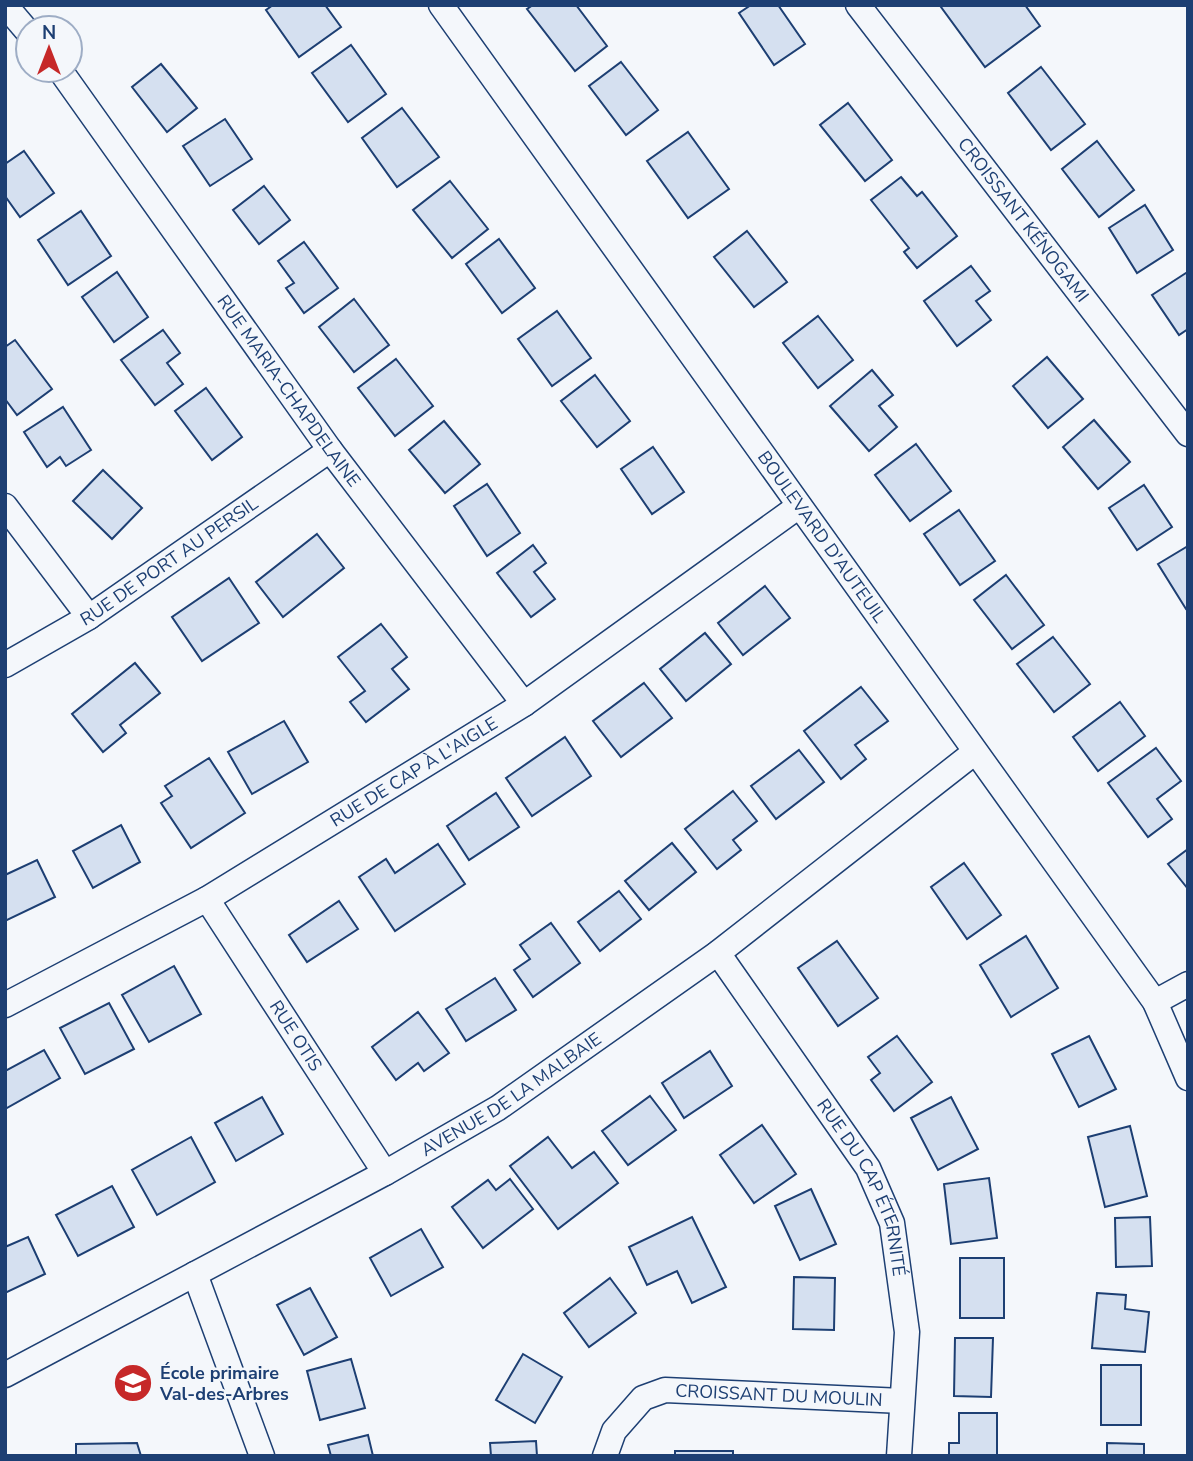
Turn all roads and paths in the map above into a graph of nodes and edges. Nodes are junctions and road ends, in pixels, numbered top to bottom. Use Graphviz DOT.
graph roads {
  1 [pos="441,5"];
  2 [pos="858,5"];
  3 [pos="70,84"];
  4 [pos="1188,434"];
  5 [pos="330,450"];
  6 [pos="5,506"];
  7 [pos="799,506"];
  8 [pos="89,617"];
  9 [pos="5,665"];
  10 [pos="524,704"];
  11 [pos="975,752"];
  12 [pos="207,899"];
  13 [pos="718,953"];
  14 [pos="1188,984"];
  15 [pos="1154,1002"];
  16 [pos="5,1005"];
  17 [pos="1188,1078"];
  18 [pos="384,1173"];
  19 [pos="195,1274"];
  20 [pos="5,1375"];
  21 [pos="902,1401"];
  22 [pos="262,1456"];
  23 [pos="605,1456"];
  24 [pos="899,1456"];
  1 -- 7 [label="street, BOULEVARD D'AUTEUIL"];
  2 -- 4 [label="street, CROISSANT KÉNOGAMI"];
  3 -- 5 [label="street, RUE MARIA-CHAPDELAINE"];
  5 -- 8 [label="street, RUE DE PORT AU PERSIL"];
  5 -- 10 [label="street, RUE MARIA-CHAPDELAINE"];
  6 -- 8 [label="street"];
  7 -- 10 [label="street, RUE DE CAP À L'AIGLE"];
  7 -- 11 [label="street, BOULEVARD D'AUTEUIL"];
  8 -- 9 [label="street, RUE DE PORT AU PERSIL"];
  10 -- 12 [label="street, RUE DE CAP À L'AIGLE"];
  11 -- 13 [label="street, AVENUE DE LA MALBAIE"];
  11 -- 15 [label="street, BOULEVARD D'AUTEUIL"];
  12 -- 16 [label="street, RUE DE CAP À L'AIGLE"];
  12 -- 18 [label="street, RUE OTIS"];
  13 -- 18 [label="street, AVENUE DE LA MALBAIE"];
  13 -- 21 [label="street, RUE DU CAP ÉTERNITÉ"];
  14 -- 15 [label="street"];
  15 -- 17 [label="street, BOULEVARD D'AUTEUIL"];
  18 -- 19 [label="street, AVENUE DE LA MALBAIE"];
  19 -- 20 [label="street, AVENUE DE LA MALBAIE"];
  19 -- 22 [label="street"];
  21 -- 23 [label="street, CROISSANT DU MOULIN"];
  21 -- 24 [label="street, RUE DU CAP ÉTERNITÉ"];
}
